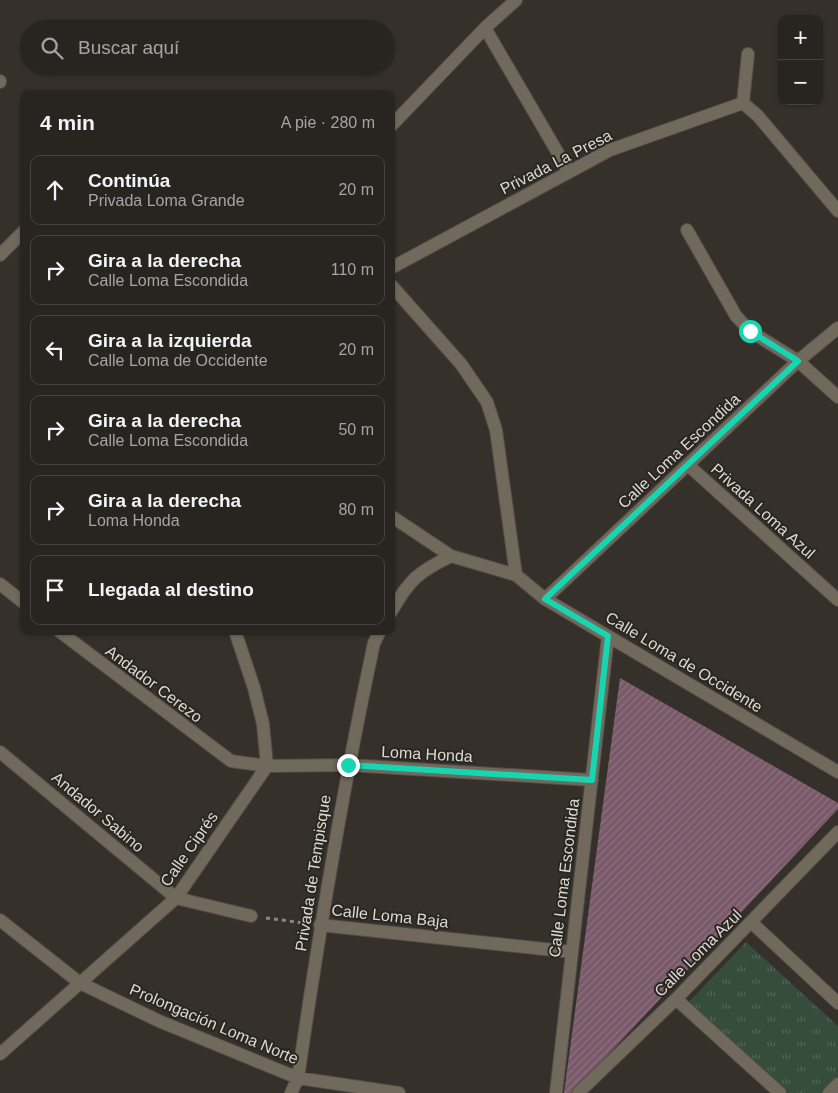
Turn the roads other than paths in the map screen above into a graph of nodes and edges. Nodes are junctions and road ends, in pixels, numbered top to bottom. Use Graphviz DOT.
graph roads {
  1 [pos="516,0"];
  2 [pos="486,28"];
  3 [pos="748,54"];
  4 [pos="743,103"];
  5 [pos="395,122"];
  6 [pos="569,172"];
  7 [pos="838,210"];
  8 [pos="686,230"];
  9 [pos="20,235"];
  10 [pos="0,255"];
  11 [pos="395,266"];
  12 [pos="395,290"];
  13 [pos="838,328"];
  14 [pos="798,361"];
  15 [pos="838,397"];
  16 [pos="688,465"];
  17 [pos="395,519"];
  18 [pos="451,556"];
  19 [pos="516,576"];
  20 [pos="0,584"];
  21 [pos="545,599"];
  22 [pos="20,600"];
  23 [pos="838,600"];
  24 [pos="395,605"];
  25 [pos="64,635"];
  26 [pos="236,635"];
  27 [pos="378,635"];
  28 [pos="608,636"];
  29 [pos="0,752"];
  30 [pos="231,761"];
  31 [pos="348,765"];
  32 [pos="267,766"];
  33 [pos="838,772"];
  34 [pos="592,780"];
  35 [pos="838,832"];
  36 [pos="176,898"];
  37 [pos="251,916"];
  38 [pos="0,920"];
  39 [pos="751,922"];
  40 [pos="320,925"];
  41 [pos="572,952"];
  42 [pos="80,982"];
  43 [pos="676,999"];
  44 [pos="838,1003"];
  45 [pos="0,1054"];
  46 [pos="298,1078"];
  47 [pos="838,1084"];
  48 [pos="291,1093"];
  49 [pos="399,1093"];
  50 [pos="556,1093"];
  51 [pos="578,1093"];
  52 [pos="780,1093"];
  53 [pos="829,1093"];
  1 -- 2 [label="street"];
  2 -- 5 [label="street"];
  2 -- 6 [label="street"];
  3 -- 4 [label="street"];
  4 -- 6 [label="street, Privada La Presa"];
  4 -- 7 [label="street"];
  6 -- 11 [label="street, Privada La Presa"];
  8 -- 14 [label="street"];
  9 -- 10 [label="street"];
  12 -- 19 [label="street"];
  13 -- 14 [label="street, Calle Loma Escondida"];
  14 -- 15 [label="street"];
  14 -- 16 [label="street, Calle Loma Escondida"];
  16 -- 21 [label="street, Calle Loma Escondida"];
  16 -- 23 [label="street, Privada Loma Azul"];
  17 -- 18 [label="street, Calle Loma de Occidente"];
  18 -- 19 [label="street, Calle Loma de Occidente"];
  18 -- 24 [label="street"];
  19 -- 21 [label="street, Calle Loma de Occidente"];
  20 -- 22 [label="street"];
  21 -- 28 [label="street, Calle Loma de Occidente"];
  25 -- 30 [label="street, Andador Cerezo"];
  26 -- 32 [label="street"];
  27 -- 31 [label="street, Privada de Tempisque"];
  28 -- 33 [label="street, Calle Loma de Occidente"];
  28 -- 34 [label="street, Calle Loma Escondida"];
  29 -- 36 [label="street, Andador Sabino"];
  30 -- 32 [label="street, Loma Honda"];
  31 -- 32 [label="street, Loma Honda"];
  31 -- 34 [label="street, Loma Honda"];
  31 -- 40 [label="street, Privada de Tempisque"];
  32 -- 36 [label="street, Calle Ciprés"];
  34 -- 41 [label="street, Calle Loma Escondida"];
  35 -- 39 [label="street, Calle Loma Azul"];
  36 -- 37 [label="street"];
  36 -- 42 [label="street, Calle Ciprés"];
  38 -- 42 [label="street, Prolongación Loma Norte"];
  39 -- 43 [label="street, Calle Loma Azul"];
  39 -- 44 [label="street"];
  40 -- 41 [label="street, Calle Loma Baja"];
  40 -- 46 [label="street, Privada de Tempisque"];
  41 -- 50 [label="street, Calle Loma Escondida"];
  42 -- 45 [label="street, Calle Ciprés"];
  42 -- 46 [label="street, Prolongación Loma Norte"];
  43 -- 51 [label="street, Calle Loma Azul"];
  43 -- 52 [label="street"];
  46 -- 48 [label="street, Privada de Tempisque"];
  46 -- 49 [label="street, Prolongación Loma Norte"];
  47 -- 53 [label="street"];
}
